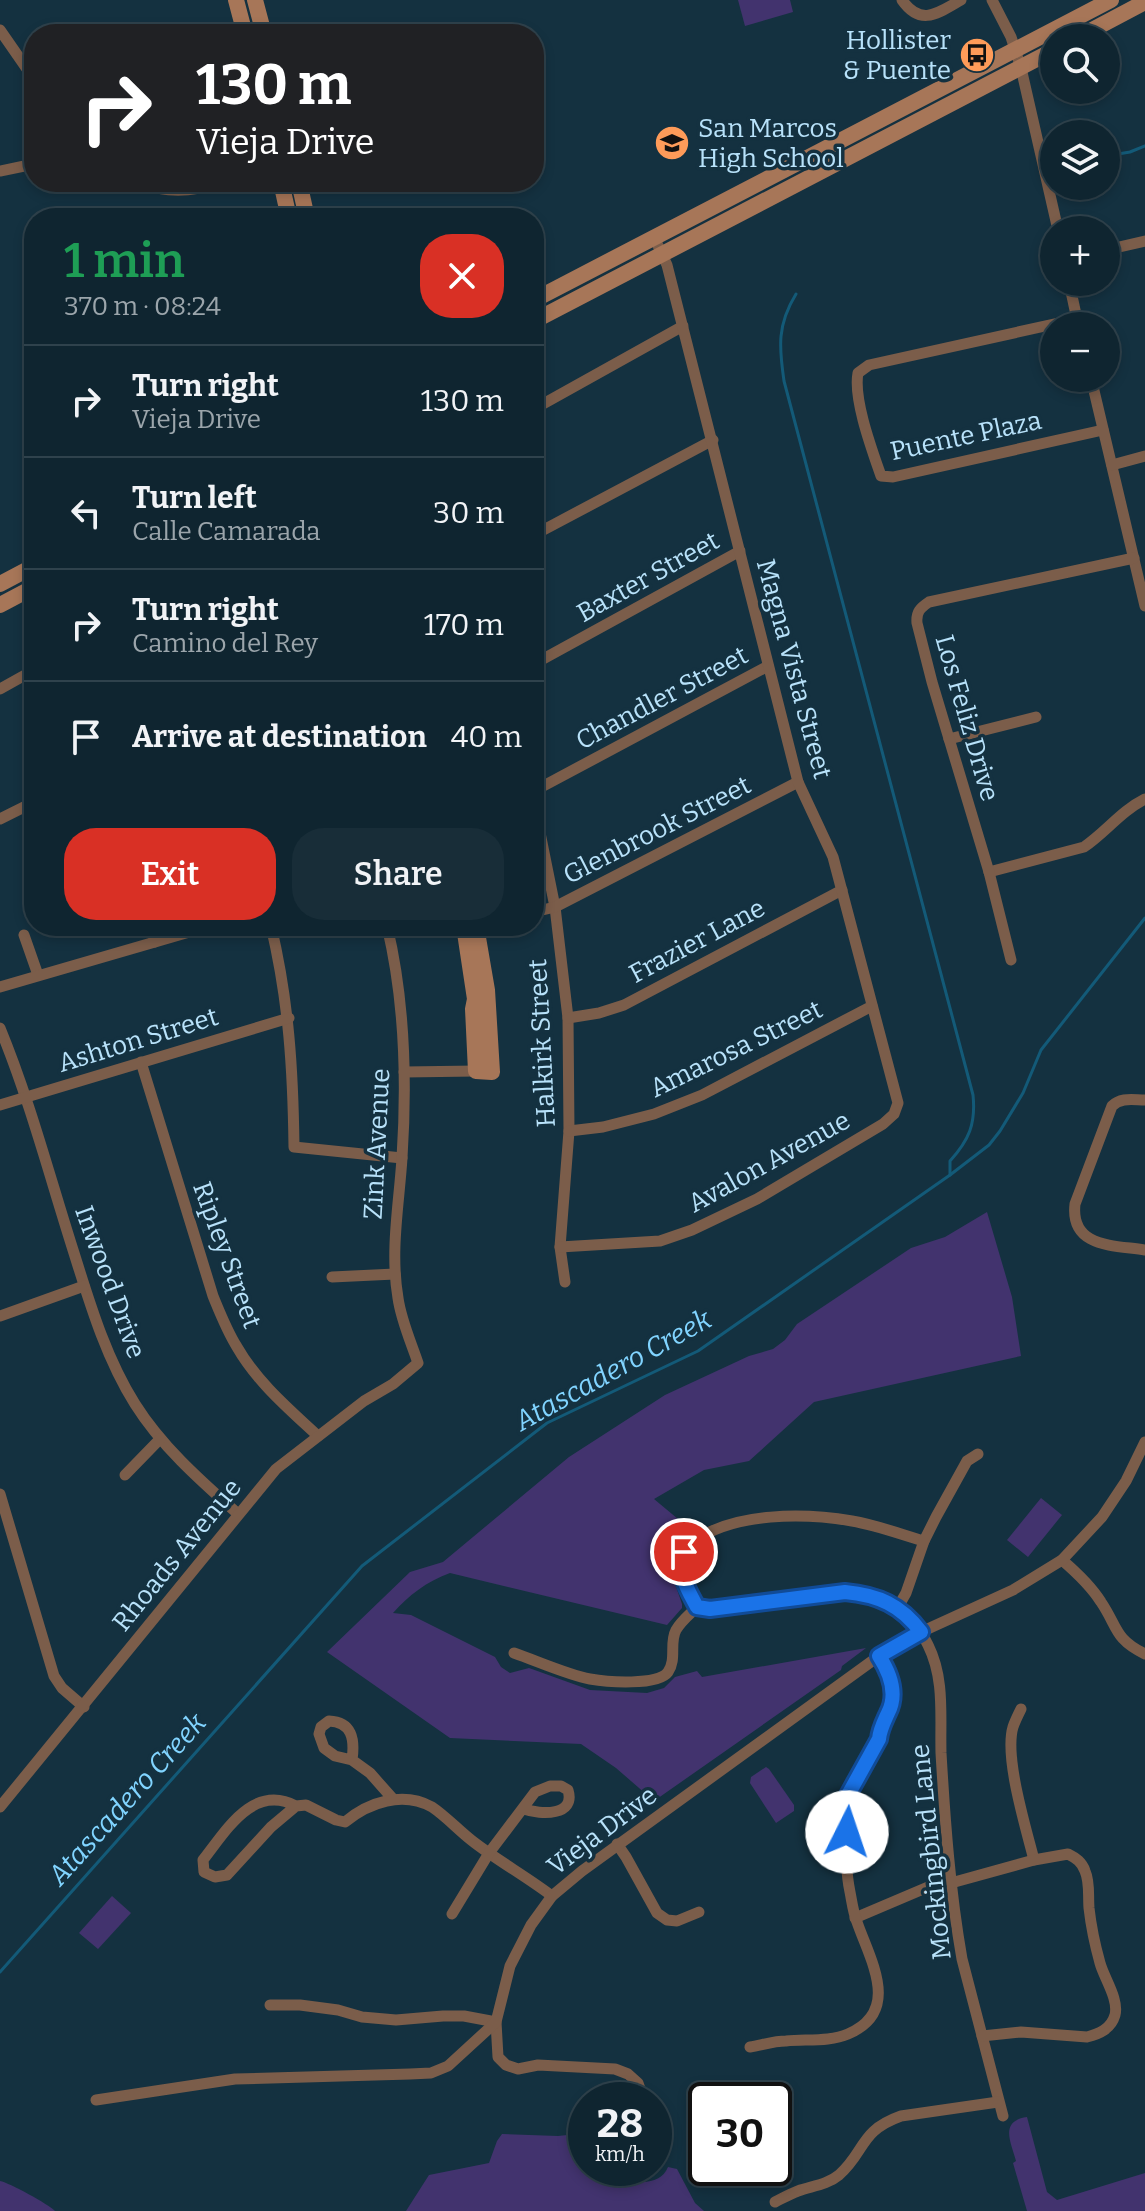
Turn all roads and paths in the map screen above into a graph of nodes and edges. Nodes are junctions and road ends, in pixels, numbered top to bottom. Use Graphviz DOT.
graph roads {
  1 [pos="236,0"];
  2 [pos="255,0"];
  3 [pos="902,0"];
  4 [pos="961,0"];
  5 [pos="992,0"];
  6 [pos="1111,0"];
  7 [pos="1145,2"];
  8 [pos="239,24"];
  9 [pos="261,24"];
  10 [pos="1103,24"];
  11 [pos="0,30"];
  12 [pos="1016,50"];
  13 [pos="1040,58"];
  14 [pos="24,65"];
  15 [pos="1021,68"];
  16 [pos="24,166"];
  17 [pos="0,171"];
  18 [pos="1055,216"];
  19 [pos="654,237"];
  20 [pos="1145,241"];
  21 [pos="1120,247"];
  22 [pos="662,252"];
  23 [pos="544,295"];
  24 [pos="544,316"];
  25 [pos="683,326"];
  26 [pos="1040,331"];
  27 [pos="1094,392"];
  28 [pos="544,403"];
  29 [pos="1103,430"];
  30 [pos="713,440"];
  31 [pos="1145,456"];
  32 [pos="1112,465"];
  33 [pos="544,530"];
  34 [pos="740,551"];
  35 [pos="1134,558"];
  36 [pos="24,571"];
  37 [pos="0,584"];
  38 [pos="24,592"];
  39 [pos="0,605"];
  40 [pos="1145,606"];
  41 [pos="544,659"];
  42 [pos="768,666"];
  43 [pos="24,676"];
  44 [pos="0,689"];
  45 [pos="1036,717"];
  46 [pos="949,739"];
  47 [pos="798,782"];
  48 [pos="544,786"];
  49 [pos="1145,799"];
  50 [pos="24,807"];
  51 [pos="0,819"];
  52 [pos="544,853"];
  53 [pos="989,872"];
  54 [pos="842,890"];
  55 [pos="555,907"];
  56 [pos="544,910"];
  57 [pos="24,936"];
  58 [pos="154,936"];
  59 [pos="176,936"];
  60 [pos="273,936"];
  61 [pos="389,936"];
  62 [pos="466,936"];
  63 [pos="478,936"];
  64 [pos="155,942"];
  65 [pos="1011,960"];
  66 [pos="38,975"];
  67 [pos="0,987"];
  68 [pos="872,1006"];
  69 [pos="289,1018"];
  70 [pos="568,1018"];
  71 [pos="0,1028"];
  72 [pos="141,1062"];
  73 [pos="476,1071"];
  74 [pos="404,1072"];
  75 [pos="25,1097"];
  76 [pos="1145,1100"];
  77 [pos="0,1105"];
  78 [pos="896,1110"];
  79 [pos="569,1131"];
  80 [pos="402,1158"];
  81 [pos="560,1247"];
  82 [pos="1145,1250"];
  83 [pos="395,1274"];
  84 [pos="332,1277"];
  85 [pos="565,1282"];
  86 [pos="84,1286"];
  87 [pos="0,1316"];
  88 [pos="418,1363"];
  89 [pos="318,1436"];
  90 [pos="160,1439"];
  91 [pos="1145,1442"];
  92 [pos="978,1454"];
  93 [pos="125,1475"];
  94 [pos="0,1494"];
  95 [pos="238,1514"];
  96 [pos="924,1541"];
  97 [pos="1062,1560"];
  98 [pos="697,1607"];
  99 [pos="898,1607"];
  100 [pos="921,1632"];
  101 [pos="514,1653"];
  102 [pos="1145,1654"];
  103 [pos="879,1656"];
  104 [pos="84,1707"];
  105 [pos="1021,1709"];
  106 [pos="352,1760"];
  107 [pos="393,1799"];
  108 [pos="296,1806"];
  109 [pos="0,1807"];
  110 [pos="524,1809"];
  111 [pos="617,1844"];
  112 [pos="489,1853"];
  113 [pos="1034,1860"];
  114 [pos="951,1883"];
  115 [pos="552,1896"];
  116 [pos="699,1912"];
  117 [pos="452,1914"];
  118 [pos="855,1918"];
  119 [pos="270,2005"];
  120 [pos="496,2022"];
  121 [pos="982,2036"];
  122 [pos="750,2047"];
  123 [pos="637,2082"];
  124 [pos="96,2100"];
  125 [pos="998,2102"];
  126 [pos="1003,2116"];
  127 [pos="775,2202"];
  1 -- 8 [label="main road"];
  2 -- 9 [label="main road"];
  3 -- 4 [label="street"];
  5 -- 12 [label="street"];
  6 -- 12 [label="main road"];
  7 -- 10 [label="main road"];
  11 -- 14 [label="street"];
  12 -- 15 [label="street"];
  12 -- 19 [label="main road"];
  13 -- 15 [label="main road"];
  15 -- 18 [label="street"];
  15 -- 22 [label="main road"];
  16 -- 17 [label="street"];
  19 -- 22 [label="street, Magna Vista Street"];
  19 -- 23 [label="main road"];
  20 -- 21 [label="street"];
  22 -- 24 [label="main road"];
  22 -- 25 [label="street, Magna Vista Street"];
  25 -- 28 [label="street"];
  25 -- 30 [label="street, Magna Vista Street"];
  26 -- 29 [label="street, Puente Plaza"];
  27 -- 29 [label="street"];
  29 -- 32 [label="street"];
  30 -- 33 [label="street"];
  30 -- 34 [label="street, Magna Vista Street"];
  31 -- 32 [label="street"];
  32 -- 35 [label="street"];
  34 -- 41 [label="street, Baxter Street"];
  34 -- 42 [label="street, Magna Vista Street"];
  35 -- 40 [label="street"];
  35 -- 46 [label="street, Los Feliz Drive"];
  36 -- 37 [label="main road"];
  38 -- 39 [label="main road"];
  42 -- 47 [label="street, Magna Vista Street"];
  42 -- 48 [label="street, Chandler Street"];
  43 -- 44 [label="street"];
  45 -- 46 [label="street"];
  46 -- 53 [label="street, Los Feliz Drive"];
  47 -- 54 [label="street, Magna Vista Street"];
  47 -- 55 [label="street, Glenbrook Street"];
  49 -- 53 [label="street"];
  50 -- 51 [label="street"];
  52 -- 55 [label="street, Halkirk Street"];
  53 -- 65 [label="street, Los Feliz Drive"];
  54 -- 68 [label="street, Magna Vista Street"];
  54 -- 70 [label="street, Frazier Lane"];
  55 -- 56 [label="street, Glenbrook Street"];
  55 -- 70 [label="street, Halkirk Street"];
  57 -- 66 [label="street"];
  58 -- 64 [label="street"];
  59 -- 64 [label="street"];
  60 -- 69 [label="street"];
  61 -- 74 [label="street, Zink Avenue"];
  62 -- 73 [label="main road"];
  63 -- 73 [label="main road"];
  64 -- 66 [label="street"];
  66 -- 67 [label="street"];
  68 -- 78 [label="street, Magna Vista Street"];
  68 -- 79 [label="street, Amarosa Street"];
  69 -- 72 [label="street, Ashton Street"];
  69 -- 80 [label="street"];
  70 -- 79 [label="street, Halkirk Street"];
  71 -- 75 [label="street, Inwood Drive"];
  72 -- 75 [label="street, Ashton Street"];
  72 -- 89 [label="street, Ripley Street"];
  73 -- 74 [label="street"];
  74 -- 80 [label="street, Zink Avenue"];
  75 -- 77 [label="street, Ashton Street"];
  75 -- 86 [label="street, Inwood Drive"];
  76 -- 82 [label="street"];
  78 -- 81 [label="street, Avalon Avenue"];
  79 -- 81 [label="street, Halkirk Street"];
  80 -- 83 [label="street, Zink Avenue"];
  81 -- 85 [label="street, Halkirk Street"];
  83 -- 84 [label="street"];
  83 -- 88 [label="street, Zink Avenue"];
  86 -- 87 [label="street"];
  86 -- 90 [label="street, Inwood Drive"];
  88 -- 89 [label="street, Rhoads Avenue"];
  89 -- 95 [label="street, Rhoads Avenue"];
  90 -- 93 [label="street"];
  90 -- 95 [label="street, Inwood Drive"];
  91 -- 97 [label="street, Vieja Drive"];
  92 -- 96 [label="street"];
  94 -- 104 [label="street"];
  95 -- 104 [label="street, Rhoads Avenue"];
  96 -- 98 [label="street"];
  96 -- 99 [label="street"];
  97 -- 100 [label="street, Vieja Drive"];
  97 -- 102 [label="street"];
  98 -- 99 [label="street"];
  98 -- 101 [label="street"];
  99 -- 100 [label="street, Mockingbird Lane"];
  100 -- 103 [label="street, Vieja Drive"];
  100 -- 114 [label="street, Mockingbird Lane"];
  103 -- 111 [label="street, Vieja Drive"];
  103 -- 118 [label="street"];
  104 -- 109 [label="street, Rhoads Avenue"];
  105 -- 113 [label="street"];
  106 -- 107 [label="street"];
  107 -- 108 [label="street"];
  107 -- 112 [label="street"];
  108 -- 108 [label="street"];
  110 -- 112 [label="street"];
  111 -- 115 [label="street, Vieja Drive"];
  111 -- 116 [label="street"];
  112 -- 115 [label="street"];
  112 -- 117 [label="street"];
  113 -- 114 [label="street"];
  113 -- 121 [label="street"];
  114 -- 118 [label="street"];
  114 -- 121 [label="street, Mockingbird Lane"];
  115 -- 120 [label="street, Vieja Drive"];
  118 -- 122 [label="street"];
  119 -- 120 [label="street"];
  120 -- 123 [label="street"];
  120 -- 124 [label="street"];
  121 -- 125 [label="street, Mockingbird Lane"];
  125 -- 126 [label="street, Mockingbird Lane"];
  125 -- 127 [label="street"];
}
